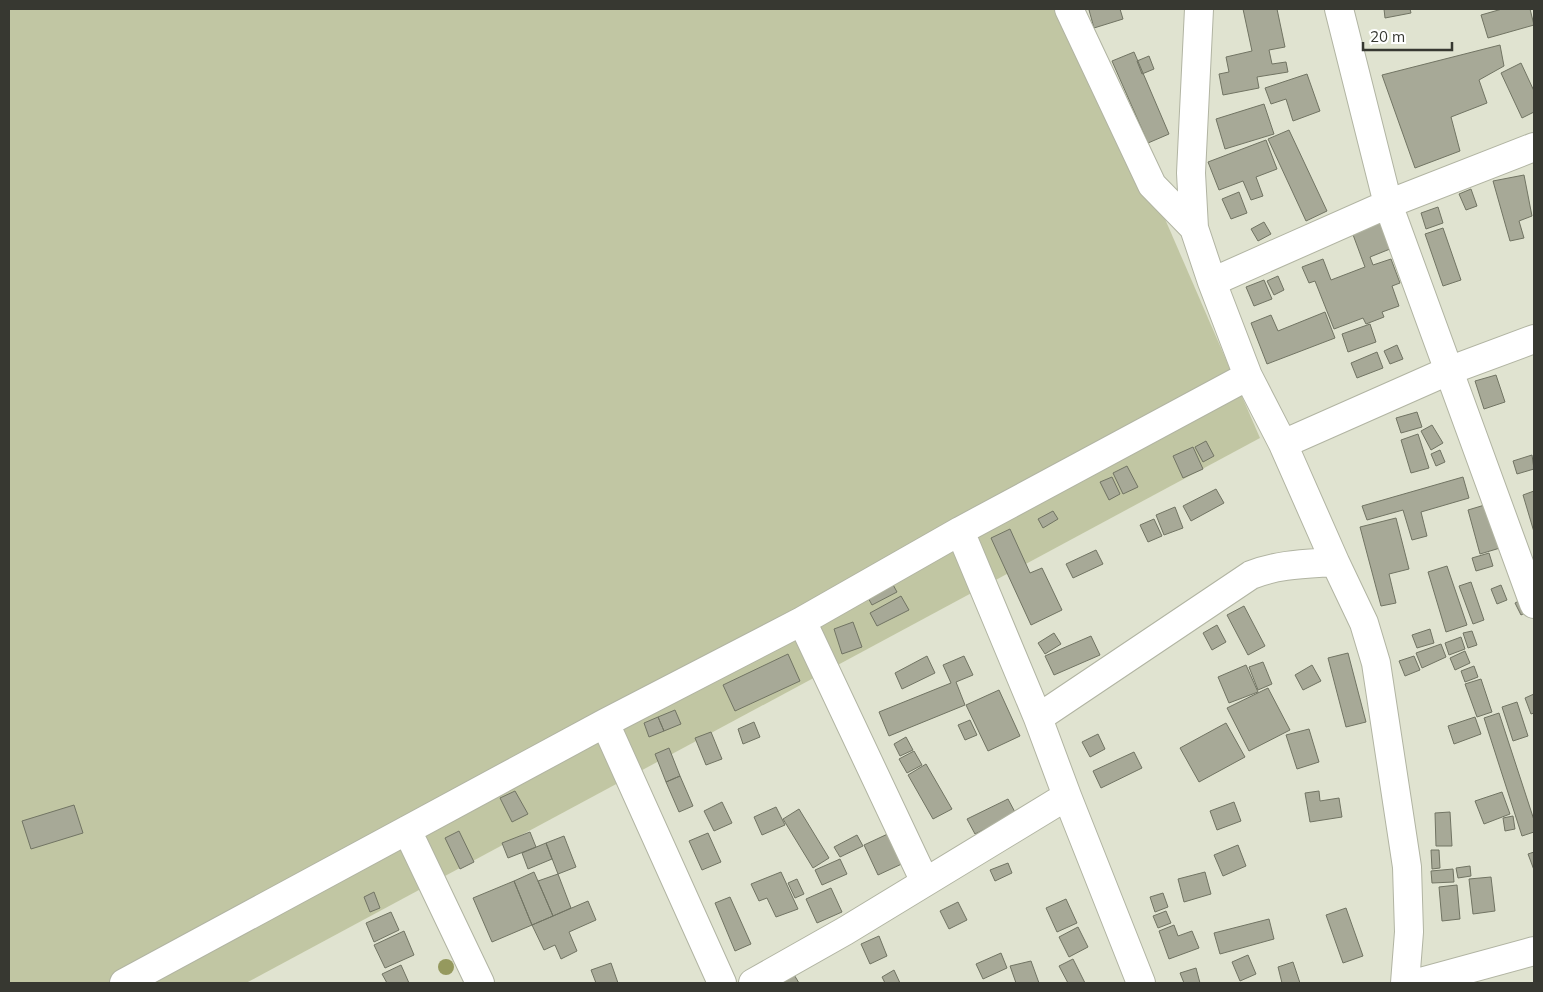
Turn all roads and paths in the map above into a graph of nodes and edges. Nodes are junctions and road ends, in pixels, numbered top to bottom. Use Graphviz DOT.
graph roads {
  1 [pos="1069,9"];
  2 [pos="1199,9"];
  3 [pos="1339,9"];
  4 [pos="1534,148"];
  5 [pos="1388,204"];
  6 [pos="1194,228"];
  7 [pos="1212,282"];
  8 [pos="1534,338"];
  9 [pos="1448,371"];
  10 [pos="1248,376"];
  11 [pos="1283,444"];
  12 [pos="960,531"];
  13 [pos="1336,562"];
  14 [pos="1534,604"];
  15 [pos="802,621"];
  16 [pos="1038,718"];
  17 [pos="605,723"];
  18 [pos="1067,796"];
  19 [pos="407,830"];
  20 [pos="925,882"];
  21 [pos="1534,951"];
  22 [pos="162,974"];
  23 [pos="124,983"];
  24 [pos="480,983"];
  25 [pos="722,983"];
  26 [pos="754,983"];
  27 [pos="1141,983"];
  28 [pos="1405,983"];
  29 [pos="1417,983"];
  1 -- 6 [label="street"];
  2 -- 6 [label="street"];
  3 -- 5 [label="street"];
  4 -- 5 [label="street"];
  5 -- 7 [label="street"];
  5 -- 9 [label="street"];
  6 -- 7 [label="street"];
  7 -- 10 [label="street"];
  8 -- 9 [label="street"];
  9 -- 11 [label="street"];
  9 -- 14 [label="street"];
  10 -- 11 [label="street"];
  10 -- 12 [label="street"];
  11 -- 13 [label="street"];
  12 -- 15 [label="street"];
  12 -- 16 [label="street"];
  13 -- 16 [label="street"];
  13 -- 28 [label="street"];
  15 -- 17 [label="street"];
  15 -- 20 [label="street"];
  16 -- 18 [label="street"];
  17 -- 19 [label="street"];
  17 -- 25 [label="street"];
  18 -- 20 [label="street"];
  18 -- 27 [label="street"];
  19 -- 22 [label="street"];
  19 -- 24 [label="street"];
  20 -- 26 [label="street"];
  21 -- 29 [label="street"];
  22 -- 23 [label="street"];
}
